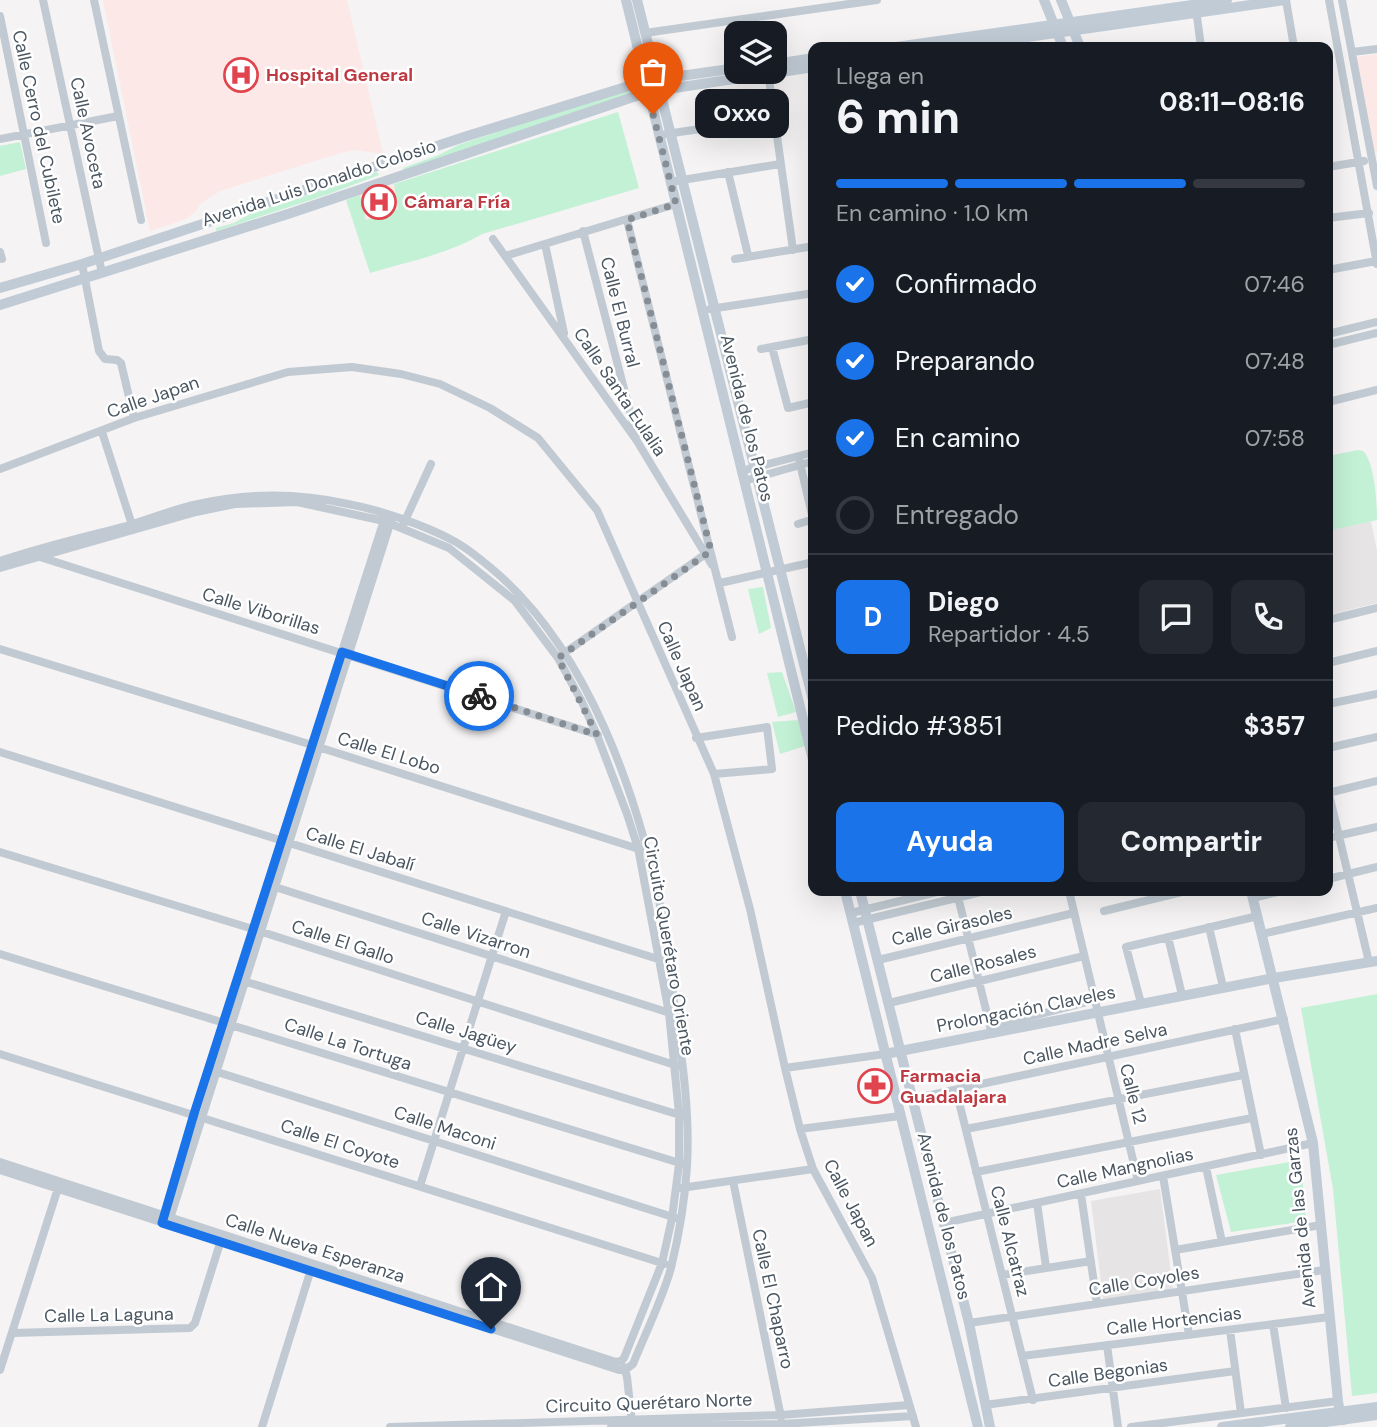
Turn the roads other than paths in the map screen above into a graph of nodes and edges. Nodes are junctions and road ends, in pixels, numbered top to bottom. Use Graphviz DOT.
graph roads {
  1 [pos="43,0"];
  2 [pos="94,0"];
  3 [pos="626,0"];
  4 [pos="637,0"];
  5 [pos="877,0"];
  6 [pos="1044,0"];
  7 [pos="1061,0"];
  8 [pos="1227,0"];
  9 [pos="1285,0"];
  10 [pos="1329,0"];
  11 [pos="1342,0"];
  12 [pos="1196,9"];
  13 [pos="0,16"];
  14 [pos="1062,27"];
  15 [pos="645,33"];
  16 [pos="987,42"];
  17 [pos="1063,42"];
  18 [pos="1076,42"];
  19 [pos="1200,42"];
  20 [pos="1293,42"];
  21 [pos="1377,49"];
  22 [pos="1352,52"];
  23 [pos="808,64"];
  24 [pos="787,67"];
  25 [pos="724,71"];
  26 [pos="724,75"];
  27 [pos="658,84"];
  28 [pos="771,84"];
  29 [pos="646,87"];
  30 [pos="118,116"];
  31 [pos="774,118"];
  32 [pos="71,126"];
  33 [pos="671,133"];
  34 [pos="24,134"];
  35 [pos="659,136"];
  36 [pos="0,139"];
  37 [pos="1375,159"];
  38 [pos="1360,162"];
  39 [pos="780,164"];
  40 [pos="1333,166"];
  41 [pos="728,173"];
  42 [pos="682,180"];
  43 [pos="670,182"];
  44 [pos="1377,186"];
  45 [pos="676,204"];
  46 [pos="1369,213"];
  47 [pos="1333,217"];
  48 [pos="141,220"];
  49 [pos="627,220"];
  50 [pos="583,232"];
  51 [pos="493,239"];
  52 [pos="46,243"];
  53 [pos="545,244"];
  54 [pos="808,247"];
  55 [pos="793,250"];
  56 [pos="748,255"];
  57 [pos="505,256"];
  58 [pos="99,258"];
  59 [pos="735,258"];
  60 [pos="1377,262"];
  61 [pos="82,264"];
  62 [pos="1333,269"];
  63 [pos="102,273"];
  64 [pos="85,278"];
  65 [pos="0,288"];
  66 [pos="808,293"];
  67 [pos="0,305"];
  68 [pos="714,308"];
  69 [pos="702,312"];
  70 [pos="1377,322"];
  71 [pos="1333,333"];
  72 [pos="1377,333"];
  73 [pos="565,338"];
  74 [pos="808,341"];
  75 [pos="1333,344"];
  76 [pos="772,347"];
  77 [pos="761,349"];
  78 [pos="1377,390"];
  79 [pos="1333,401"];
  80 [pos="808,403"];
  81 [pos="134,418"];
  82 [pos="104,436"];
  83 [pos="637,441"];
  84 [pos="808,455"];
  85 [pos="800,460"];
  86 [pos="808,461"];
  87 [pos="431,464"];
  88 [pos="0,469"];
  89 [pos="756,473"];
  90 [pos="743,476"];
  91 [pos="808,494"];
  92 [pos="388,519"];
  93 [pos="808,521"];
  94 [pos="798,524"];
  95 [pos="403,525"];
  96 [pos="132,528"];
  97 [pos="26,552"];
  98 [pos="708,553"];
  99 [pos="40,557"];
  100 [pos="0,561"];
  101 [pos="808,563"];
  102 [pos="0,568"];
  103 [pos="780,570"];
  104 [pos="767,573"];
  105 [pos="720,583"];
  106 [pos="636,602"];
  107 [pos="1377,608"];
  108 [pos="1333,619"];
  109 [pos="732,637"];
  110 [pos="0,649"];
  111 [pos="1377,651"];
  112 [pos="346,653"];
  113 [pos="561,655"];
  114 [pos="1333,662"];
  115 [pos="808,680"];
  116 [pos="1377,694"];
  117 [pos="1333,704"];
  118 [pos="597,735"];
  119 [pos="608,737"];
  120 [pos="1377,737"];
  121 [pos="696,738"];
  122 [pos="808,740"];
  123 [pos="316,746"];
  124 [pos="1333,747"];
  125 [pos="0,752"];
  126 [pos="714,774"];
  127 [pos="1377,781"];
  128 [pos="1333,791"];
  129 [pos="1333,812"];
  130 [pos="1377,827"];
  131 [pos="1339,835"];
  132 [pos="1333,837"];
  133 [pos="285,841"];
  134 [pos="643,850"];
  135 [pos="0,852"];
  136 [pos="1377,867"];
  137 [pos="1349,874"];
  138 [pos="1333,878"];
  139 [pos="271,886"];
  140 [pos="846,896"];
  141 [pos="861,896"];
  142 [pos="909,896"];
  143 [pos="962,896"];
  144 [pos="1070,896"];
  145 [pos="1166,896"];
  146 [pos="1253,896"];
  147 [pos="958,897"];
  148 [pos="1377,908"];
  149 [pos="506,911"];
  150 [pos="1104,911"];
  151 [pos="1358,912"];
  152 [pos="1074,913"];
  153 [pos="866,914"];
  154 [pos="1258,916"];
  155 [pos="852,918"];
  156 [pos="1209,927"];
  157 [pos="257,930"];
  158 [pos="1262,934"];
  159 [pos="1168,937"];
  160 [pos="968,939"];
  161 [pos="0,954"];
  162 [pos="1084,956"];
  163 [pos="492,957"];
  164 [pos="659,959"];
  165 [pos="878,960"];
  166 [pos="1373,961"];
  167 [pos="670,962"];
  168 [pos="1274,978"];
  169 [pos="241,980"];
  170 [pos="978,982"];
  171 [pos="1223,988"];
  172 [pos="1182,995"];
  173 [pos="1095,1000"];
  174 [pos="478,1002"];
  175 [pos="889,1003"];
  176 [pos="1141,1003"];
  177 [pos="672,1014"];
  178 [pos="1098,1014"];
  179 [pos="1284,1019"];
  180 [pos="227,1023"];
  181 [pos="1235,1029"];
  182 [pos="991,1030"];
  183 [pos="463,1048"];
  184 [pos="900,1052"];
  185 [pos="0,1054"];
  186 [pos="885,1054"];
  187 [pos="1108,1057"];
  188 [pos="679,1066"];
  189 [pos="785,1068"];
  190 [pos="212,1070"];
  191 [pos="1243,1075"];
  192 [pos="956,1090"];
  193 [pos="450,1093"];
  194 [pos="912,1099"];
  195 [pos="1119,1099"];
  196 [pos="682,1115"];
  197 [pos="198,1116"];
  198 [pos="901,1116"];
  199 [pos="1252,1118"];
  200 [pos="800,1129"];
  201 [pos="966,1129"];
  202 [pos="921,1132"];
  203 [pos="906,1136"];
  204 [pos="434,1141"];
  205 [pos="1129,1142"];
  206 [pos="1313,1143"];
  207 [pos="1261,1155"];
  208 [pos="0,1162"];
  209 [pos="683,1165"];
  210 [pos="1206,1167"];
  211 [pos="813,1168"];
  212 [pos="0,1170"];
  213 [pos="976,1172"];
  214 [pos="1163,1176"];
  215 [pos="733,1181"];
  216 [pos="1138,1181"];
  217 [pos="59,1186"];
  218 [pos="420,1186"];
  219 [pos="680,1188"];
  220 [pos="1081,1194"];
  221 [pos="1037,1203"];
  222 [pos="987,1214"];
  223 [pos="676,1218"];
  224 [pos="166,1221"];
  225 [pos="944,1223"];
  226 [pos="1321,1225"];
  227 [pos="223,1234"];
  228 [pos="1222,1242"];
  229 [pos="220,1243"];
  230 [pos="1175,1250"];
  231 [pos="1091,1261"];
  232 [pos="667,1264"];
  233 [pos="312,1267"];
  234 [pos="1046,1268"];
  235 [pos="1324,1270"];
  236 [pos="1002,1275"];
  237 [pos="1182,1291"];
  238 [pos="1097,1304"];
  239 [pos="1012,1317"];
  240 [pos="1329,1317"];
  241 [pos="969,1323"];
  242 [pos="1273,1324"];
  243 [pos="1230,1330"];
  244 [pos="12,1333"];
  245 [pos="1189,1335"];
  246 [pos="1107,1345"];
  247 [pos="1022,1356"];
  248 [pos="623,1366"];
  249 [pos="0,1370"];
  250 [pos="1236,1371"];
  251 [pos="1113,1388"];
  252 [pos="1033,1399"];
  253 [pos="909,1405"];
  254 [pos="985,1405"];
  255 [pos="1377,1407"];
  256 [pos="1286,1408"];
  257 [pos="1241,1413"];
  258 [pos="1342,1415"];
  259 [pos="1377,1415"];
  260 [pos="913,1416"];
  261 [pos="781,1419"];
  262 [pos="632,1422"];
  263 [pos="1258,1424"];
  264 [pos="262,1427"];
  265 [pos="390,1427"];
  266 [pos="407,1427"];
  267 [pos="611,1427"];
  268 [pos="916,1427"];
  269 [pos="978,1427"];
  270 [pos="990,1427"];
  271 [pos="1118,1427"];
  272 [pos="1131,1427"];
  273 [pos="1222,1427"];
  274 [pos="1290,1427"];
  1 -- 32 [label="street, Calle Avoceta"];
  2 -- 30 [label="street"];
  3 -- 29 [label="street, Avenida de los Patos"];
  4 -- 15 [label="street, Avenida de los Patos"];
  5 -- 15 [label="street"];
  6 -- 14 [label="street"];
  7 -- 14 [label="street"];
  8 -- 12 [label="street"];
  9 -- 12 [label="street"];
  9 -- 20 [label="street"];
  10 -- 38 [label="street"];
  11 -- 22 [label="street"];
  12 -- 14 [label="street"];
  12 -- 19 [label="street"];
  13 -- 34 [label="street, Calle Cerro del Cubilete"];
  14 -- 16 [label="street"];
  14 -- 17 [label="street"];
  14 -- 18 [label="street"];
  15 -- 27 [label="street, Avenida de los Patos"];
  21 -- 22 [label="street"];
  22 -- 37 [label="street"];
  23 -- 24 [label="street"];
  25 -- 27 [label="street"];
  26 -- 27 [label="street"];
  27 -- 29 [label="street"];
  27 -- 33 [label="street, Avenida de los Patos"];
  28 -- 31 [label="street"];
  29 -- 35 [label="street, Avenida de los Patos"];
  29 -- 58 [label="street, Avenida Luis Donaldo Colosio"];
  29 -- 63 [label="street, Avenida Luis Donaldo Colosio"];
  30 -- 32 [label="street"];
  30 -- 48 [label="street"];
  31 -- 33 [label="street"];
  31 -- 39 [label="street"];
  32 -- 34 [label="street"];
  32 -- 58 [label="street, Calle Avoceta"];
  33 -- 35 [label="street"];
  33 -- 42 [label="street, Avenida de los Patos"];
  34 -- 36 [label="street"];
  34 -- 52 [label="street, Calle Cerro del Cubilete"];
  35 -- 43 [label="street, Avenida de los Patos"];
  37 -- 38 [label="street"];
  37 -- 44 [label="street"];
  38 -- 40 [label="street"];
  38 -- 46 [label="street"];
  39 -- 41 [label="street"];
  39 -- 55 [label="street"];
  41 -- 42 [label="street"];
  41 -- 56 [label="street"];
  42 -- 43 [label="street"];
  42 -- 68 [label="street, Avenida de los Patos"];
  43 -- 45 [label="street, Avenida de los Patos"];
  45 -- 49 [label="street"];
  45 -- 69 [label="street, Avenida de los Patos"];
  46 -- 47 [label="street"];
  46 -- 60 [label="street"];
  49 -- 50 [label="street"];
  49 -- 98 [label="street"];
  50 -- 53 [label="street"];
  50 -- 83 [label="street, Calle El Burral"];
  51 -- 57 [label="street, Calle Santa Eulalia"];
  53 -- 57 [label="street"];
  53 -- 73 [label="street"];
  54 -- 55 [label="street"];
  55 -- 56 [label="street"];
  56 -- 59 [label="street"];
  57 -- 73 [label="street, Calle Santa Eulalia"];
  58 -- 61 [label="street, Avenida Luis Donaldo Colosio"];
  58 -- 63 [label="street, Calle Avoceta"];
  60 -- 62 [label="street"];
  61 -- 64 [label="street"];
  61 -- 65 [label="street, Avenida Luis Donaldo Colosio"];
  63 -- 64 [label="street, Avenida Luis Donaldo Colosio"];
  64 -- 67 [label="street, Avenida Luis Donaldo Colosio"];
  64 -- 81 [label="street"];
  66 -- 68 [label="street"];
  68 -- 69 [label="street"];
  68 -- 89 [label="street, Avenida de los Patos"];
  69 -- 90 [label="street, Avenida de los Patos"];
  70 -- 71 [label="street"];
  72 -- 75 [label="street"];
  73 -- 83 [label="street, Calle Santa Eulalia"];
  74 -- 76 [label="street"];
  76 -- 77 [label="street"];
  76 -- 80 [label="street"];
  78 -- 79 [label="street"];
  81 -- 82 [label="street, Calle Japan"];
  81 -- 106 [label="street, Calle Japan"];
  82 -- 88 [label="street, Calle Japan"];
  82 -- 96 [label="street"];
  83 -- 98 [label="street, Calle Santa Eulalia"];
  84 -- 85 [label="street"];
  85 -- 86 [label="street"];
  85 -- 89 [label="street"];
  85 -- 91 [label="street"];
  87 -- 95 [label="street"];
  89 -- 90 [label="street"];
  89 -- 103 [label="street, Avenida de los Patos"];
  90 -- 104 [label="street, Avenida de los Patos"];
  92 -- 95 [label="street, Circuito Querétaro Oriente"];
  92 -- 96 [label="street, Circuito Querétaro Oriente"];
  92 -- 112 [label="street"];
  93 -- 94 [label="street"];
  95 -- 113 [label="street, Circuito Querétaro Oriente"];
  96 -- 97 [label="street, Circuito Querétaro Oriente"];
  96 -- 99 [label="street, Circuito Querétaro Oriente"];
  97 -- 99 [label="street, Calle Viborillas"];
  97 -- 100 [label="street, Circuito Querétaro Oriente"];
  98 -- 105 [label="street, Calle Santa Eulalia"];
  98 -- 106 [label="street"];
  99 -- 102 [label="street, Circuito Querétaro Oriente"];
  99 -- 112 [label="street, Calle Viborillas"];
  101 -- 103 [label="street"];
  103 -- 104 [label="street"];
  103 -- 115 [label="street, Avenida de los Patos"];
  104 -- 105 [label="street"];
  104 -- 122 [label="street, Avenida de los Patos"];
  105 -- 109 [label="street, Calle Santa Eulalia"];
  106 -- 113 [label="street"];
  106 -- 121 [label="street, Calle Japan"];
  107 -- 108 [label="street"];
  110 -- 123 [label="street, Calle El Lobo"];
  111 -- 114 [label="street"];
  112 -- 118 [label="street, Calle Viborillas"];
  112 -- 123 [label="street"];
  113 -- 118 [label="street, Circuito Querétaro Oriente"];
  113 -- 119 [label="street, Circuito Querétaro Oriente"];
  116 -- 117 [label="street"];
  118 -- 119 [label="street, Calle Viborillas"];
  118 -- 134 [label="street, Circuito Querétaro Oriente"];
  119 -- 134 [label="street, Circuito Querétaro Oriente"];
  120 -- 124 [label="street"];
  121 -- 126 [label="street, Calle Japan"];
  121 -- 126 [label="street"];
  123 -- 133 [label="street"];
  123 -- 134 [label="street, Calle El Lobo"];
  125 -- 133 [label="street, Calle El Jabalí"];
  126 -- 189 [label="street, Calle Japan"];
  127 -- 128 [label="street"];
  129 -- 131 [label="street"];
  130 -- 131 [label="street"];
  131 -- 132 [label="street"];
  131 -- 137 [label="street"];
  133 -- 139 [label="street"];
  133 -- 149 [label="street, Calle El Jabalí"];
  134 -- 164 [label="street, Circuito Querétaro Oriente"];
  134 -- 167 [label="street, Circuito Querétaro Oriente"];
  135 -- 157 [label="street, Calle El Gallo"];
  136 -- 137 [label="street"];
  137 -- 138 [label="street"];
  137 -- 151 [label="street"];
  139 -- 157 [label="street"];
  139 -- 163 [label="street, Calle Vizarron"];
  140 -- 155 [label="street, Avenida de los Patos"];
  141 -- 153 [label="street, Avenida de los Patos"];
  142 -- 153 [label="street"];
  143 -- 147 [label="street"];
  144 -- 152 [label="street, Calle 12"];
  145 -- 150 [label="street"];
  146 -- 154 [label="street, Avenida de las Garzas"];
  147 -- 153 [label="street"];
  147 -- 160 [label="street"];
  148 -- 151 [label="street"];
  149 -- 163 [label="street"];
  149 -- 164 [label="street, Calle El Jabalí"];
  151 -- 158 [label="street"];
  151 -- 166 [label="street"];
  152 -- 160 [label="street, Calle Girasoles"];
  152 -- 162 [label="street, Calle 12"];
  153 -- 155 [label="street"];
  153 -- 165 [label="street, Avenida de los Patos"];
  154 -- 156 [label="street"];
  154 -- 158 [label="street, Avenida de las Garzas"];
  155 -- 186 [label="street, Avenida de los Patos"];
  156 -- 159 [label="street"];
  156 -- 171 [label="street"];
  157 -- 169 [label="street"];
  157 -- 174 [label="street, Calle El Gallo"];
  158 -- 168 [label="street, Avenida de las Garzas"];
  159 -- 172 [label="street"];
  159 -- 176 [label="street"];
  160 -- 165 [label="street, Calle Girasoles"];
  160 -- 170 [label="street"];
  161 -- 180 [label="street, Calle La Tortuga"];
  162 -- 170 [label="street, Calle Rosales"];
  162 -- 173 [label="street, Calle 12"];
  163 -- 174 [label="street"];
  163 -- 177 [label="street, Calle Vizarron"];
  164 -- 167 [label="street, Calle El Jabalí"];
  164 -- 177 [label="street, Circuito Querétaro Oriente"];
  165 -- 175 [label="street, Avenida de los Patos"];
  166 -- 168 [label="street, Prolongación Claveles"];
  167 -- 177 [label="street, Circuito Querétaro Oriente"];
  168 -- 171 [label="street, Prolongación Claveles"];
  168 -- 179 [label="street, Avenida de las Garzas"];
  169 -- 180 [label="street"];
  169 -- 183 [label="street, Calle Jagüey"];
  170 -- 175 [label="street, Calle Rosales"];
  170 -- 182 [label="street"];
  171 -- 172 [label="street, Prolongación Claveles"];
  172 -- 176 [label="street, Prolongación Claveles"];
  173 -- 178 [label="street, Calle 12"];
  173 -- 182 [label="street"];
  174 -- 183 [label="street"];
  174 -- 188 [label="street, Calle El Gallo"];
  175 -- 184 [label="street, Avenida de los Patos"];
  176 -- 178 [label="street, Prolongación Claveles"];
  177 -- 188 [label="street, Circuito Querétaro Oriente"];
  178 -- 182 [label="street, Prolongación Claveles"];
  178 -- 187 [label="street, Calle 12"];
  179 -- 181 [label="street, Calle Madre Selva"];
  179 -- 206 [label="street, Avenida de las Garzas"];
  180 -- 190 [label="street"];
  180 -- 193 [label="street, Calle La Tortuga"];
  181 -- 187 [label="street, Calle Madre Selva"];
  181 -- 191 [label="street"];
  182 -- 184 [label="street, Prolongación Claveles"];
  183 -- 193 [label="street"];
  183 -- 196 [label="street, Calle Jagüey"];
  184 -- 186 [label="street, Prolongación Claveles"];
  184 -- 194 [label="street, Avenida de los Patos"];
  185 -- 197 [label="street, Calle El Coyote"];
  186 -- 189 [label="street, Prolongación Claveles"];
  186 -- 198 [label="street, Avenida de los Patos"];
  187 -- 192 [label="street, Calle Madre Selva"];
  187 -- 195 [label="street, Calle 12"];
  188 -- 196 [label="street, Circuito Querétaro Oriente"];
  189 -- 200 [label="street, Calle Japan"];
  190 -- 197 [label="street"];
  190 -- 204 [label="street, Calle Maconi"];
  191 -- 195 [label="street"];
  191 -- 199 [label="street"];
  192 -- 194 [label="street, Calle Madre Selva"];
  192 -- 201 [label="street, Calle Alcatraz"];
  193 -- 204 [label="street"];
  193 -- 209 [label="street, Calle La Tortuga"];
  194 -- 202 [label="street, Avenida de los Patos"];
  195 -- 201 [label="street"];
  195 -- 205 [label="street, Calle 12"];
  196 -- 209 [label="street, Circuito Querétaro Oriente"];
  197 -- 218 [label="street, Calle El Coyote"];
  197 -- 224 [label="street"];
  198 -- 200 [label="street"];
  198 -- 203 [label="street, Avenida de los Patos"];
  199 -- 205 [label="street"];
  199 -- 207 [label="street"];
  200 -- 211 [label="street, Calle Japan"];
  201 -- 213 [label="street, Calle Alcatraz"];
  202 -- 203 [label="street"];
  202 -- 225 [label="street, Avenida de los Patos"];
  203 -- 269 [label="street, Avenida de los Patos"];
  204 -- 218 [label="street"];
  204 -- 223 [label="street, Calle Maconi"];
  205 -- 213 [label="street"];
  205 -- 216 [label="street, Calle 12"];
  206 -- 207 [label="street, Calle Mangnolias"];
  206 -- 226 [label="street, Avenida de las Garzas"];
  207 -- 210 [label="street, Calle Mangnolias"];
  208 -- 217 [label="street, Calle Nueva Esperanza"];
  209 -- 219 [label="street, Circuito Querétaro Oriente"];
  210 -- 214 [label="street, Calle Mangnolias"];
  210 -- 228 [label="street"];
  211 -- 215 [label="street"];
  211 -- 253 [label="street, Calle Japan"];
  212 -- 217 [label="street, Calle Nueva Esperanza"];
  213 -- 222 [label="street, Calle Alcatraz"];
  214 -- 216 [label="street, Calle Mangnolias"];
  214 -- 230 [label="street"];
  215 -- 219 [label="street"];
  215 -- 261 [label="street, Calle El Chaparro"];
  216 -- 220 [label="street, Calle Mangnolias"];
  217 -- 224 [label="street, Calle Nueva Esperanza"];
  217 -- 244 [label="street"];
  218 -- 232 [label="street, Calle El Coyote"];
  219 -- 223 [label="street, Circuito Querétaro Oriente"];
  220 -- 221 [label="street, Calle Mangnolias"];
  220 -- 231 [label="street"];
  221 -- 222 [label="street, Calle Mangnolias"];
  221 -- 234 [label="street"];
  222 -- 225 [label="street, Calle Mangnolias"];
  222 -- 236 [label="street, Calle Alcatraz"];
  223 -- 232 [label="street, Circuito Querétaro Oriente"];
  224 -- 227 [label="street, Calle Nueva Esperanza"];
  224 -- 229 [label="street, Calle Nueva Esperanza"];
  225 -- 241 [label="street, Avenida de los Patos"];
  226 -- 228 [label="street"];
  226 -- 235 [label="street, Avenida de las Garzas"];
  227 -- 229 [label="street, Calle La Laguna"];
  227 -- 233 [label="street, Calle Nueva Esperanza"];
  228 -- 230 [label="street"];
  229 -- 233 [label="street, Calle Nueva Esperanza"];
  229 -- 244 [label="street, Calle La Laguna"];
  230 -- 237 [label="street"];
  231 -- 234 [label="street"];
  231 -- 238 [label="street"];
  232 -- 248 [label="street, Circuito Querétaro Oriente"];
  233 -- 248 [label="street, Calle Nueva Esperanza"];
  233 -- 264 [label="street"];
  234 -- 236 [label="street"];
  235 -- 237 [label="street, Calle Coyoles"];
  235 -- 240 [label="street, Avenida de las Garzas"];
  236 -- 239 [label="street, Calle Alcatraz"];
  237 -- 238 [label="street, Calle Coyoles"];
  237 -- 245 [label="street"];
  238 -- 239 [label="street, Calle Coyoles"];
  239 -- 241 [label="street, Calle Coyoles"];
  239 -- 247 [label="street, Calle Alcatraz"];
  240 -- 242 [label="street, Calle Hortencias"];
  240 -- 258 [label="street, Avenida de las Garzas"];
  241 -- 254 [label="street, Avenida de los Patos"];
  242 -- 243 [label="street, Calle Hortencias"];
  242 -- 256 [label="street"];
  243 -- 245 [label="street, Calle Hortencias"];
  243 -- 250 [label="street"];
  244 -- 249 [label="street"];
  245 -- 246 [label="street, Calle Hortencias"];
  246 -- 247 [label="street, Calle Hortencias"];
  246 -- 251 [label="street"];
  247 -- 252 [label="street, Calle Alcatraz"];
  248 -- 262 [label="street"];
  250 -- 251 [label="street, Calle Begonias"];
  250 -- 257 [label="street"];
  251 -- 252 [label="street, Calle Begonias"];
  251 -- 271 [label="street"];
  252 -- 254 [label="street, Calle Begonias"];
  253 -- 260 [label="street, Calle Japan"];
  253 -- 261 [label="street, Circuito Querétaro Norte"];
  254 -- 270 [label="street, Avenida de los Patos"];
  255 -- 258 [label="street"];
  256 -- 257 [label="street"];
  256 -- 258 [label="street"];
  257 -- 272 [label="street"];
  258 -- 259 [label="street"];
  258 -- 263 [label="street"];
  258 -- 274 [label="street"];
  260 -- 261 [label="street, Circuito Querétaro Norte"];
  260 -- 268 [label="street, Calle Japan"];
  261 -- 262 [label="street, Circuito Querétaro Norte"];
  262 -- 266 [label="street, Circuito Querétaro Norte"];
  262 -- 267 [label="street, Circuito Querétaro Norte"];
  263 -- 273 [label="street"];
  265 -- 266 [label="street, Circuito Querétaro Norte"];
}
